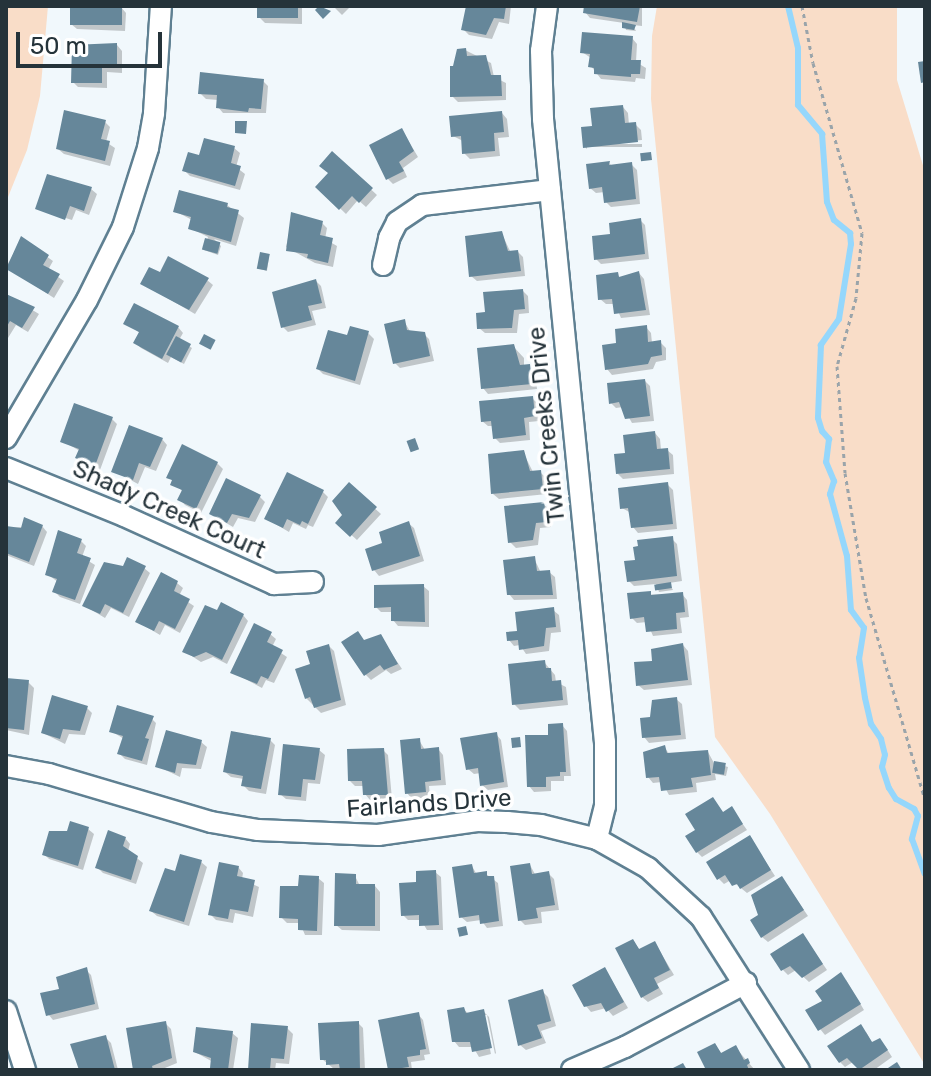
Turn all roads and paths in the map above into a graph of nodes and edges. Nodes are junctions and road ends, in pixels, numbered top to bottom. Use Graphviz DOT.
graph roads {
  1 [pos="161,6"];
  2 [pos="547,6"];
  3 [pos="802,6"];
  4 [pos="550,190"];
  5 [pos="383,265"];
  6 [pos="6,438"];
  7 [pos="6,468"];
  8 [pos="313,582"];
  9 [pos="6,766"];
  10 [pos="925,800"];
  11 [pos="597,839"];
  12 [pos="746,983"];
  13 [pos="6,1011"];
  14 [pos="25,1070"];
  15 [pos="572,1070"];
  16 [pos="799,1070"];
  1 -- 6 [label="street"];
  2 -- 4 [label="street, Twin Creeks Drive"];
  3 -- 10 [label="path"];
  4 -- 5 [label="street"];
  4 -- 11 [label="street, Twin Creeks Drive"];
  7 -- 8 [label="street, Shady Creek Court"];
  9 -- 11 [label="street, Fairlands Drive"];
  11 -- 12 [label="street, Fairlands Drive"];
  12 -- 15 [label="street"];
  12 -- 16 [label="street, Fairlands Drive"];
  13 -- 14 [label="street"];
}
